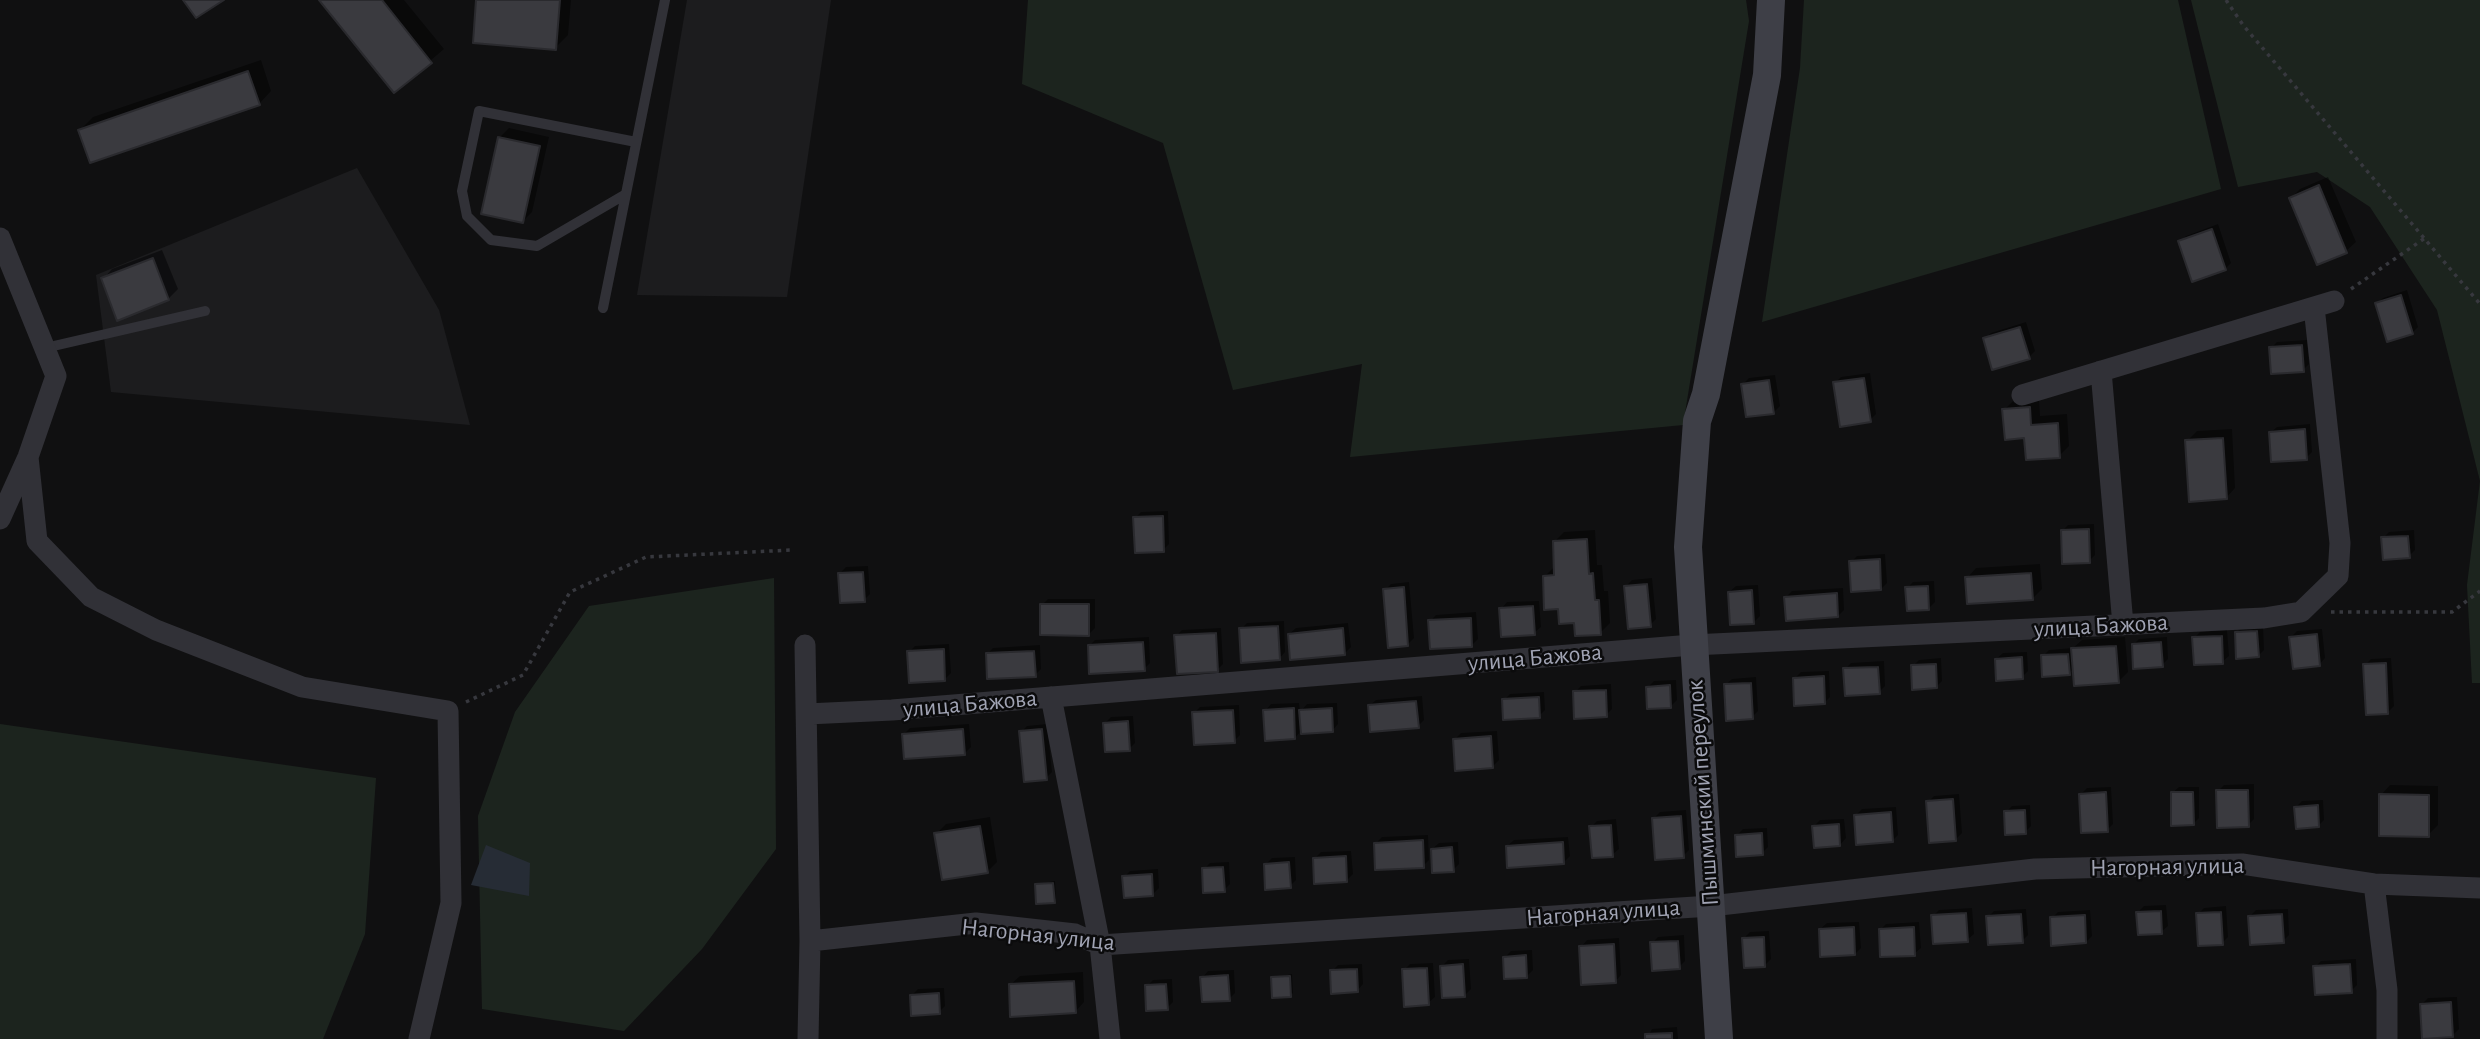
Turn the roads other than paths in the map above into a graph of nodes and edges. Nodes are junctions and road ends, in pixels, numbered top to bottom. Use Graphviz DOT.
graph roads {
  1 [pos="665,0"];
  2 [pos="1771,0"];
  3 [pos="636,142"];
  4 [pos="626,194"];
  5 [pos="0,238"];
  6 [pos="2334,301"];
  7 [pos="2314,307"];
  8 [pos="603,308"];
  9 [pos="205,311"];
  10 [pos="44,348"];
  11 [pos="2101,371"];
  12 [pos="2022,395"];
  13 [pos="28,457"];
  14 [pos="0,519"];
  15 [pos="2123,625"];
  16 [pos="805,645"];
  17 [pos="1692,645"];
  18 [pos="1051,697"];
  19 [pos="807,715"];
  20 [pos="2374,884"];
  21 [pos="2480,888"];
  22 [pos="1711,906"];
  23 [pos="810,941"];
  24 [pos="1100,945"];
  25 [pos="419,1039"];
  26 [pos="808,1039"];
  27 [pos="1110,1039"];
  28 [pos="1719,1039"];
  29 [pos="2387,1039"];
  1 -- 3 [label="lane"];
  2 -- 17 [label="street, Пышминский переулок"];
  3 -- 4 [label="lane"];
  3 -- 4 [label="lane"];
  4 -- 8 [label="lane"];
  5 -- 10 [label="street"];
  6 -- 7 [label="street"];
  7 -- 11 [label="street"];
  7 -- 15 [label="street, улица Бажова"];
  9 -- 10 [label="lane"];
  10 -- 13 [label="street"];
  11 -- 12 [label="street"];
  11 -- 15 [label="street"];
  13 -- 14 [label="street"];
  13 -- 25 [label="street"];
  15 -- 17 [label="street, улица Бажова"];
  16 -- 19 [label="street"];
  17 -- 18 [label="street, улица Бажова"];
  17 -- 22 [label="street, Пышминский переулок"];
  18 -- 19 [label="street, улица Бажова"];
  18 -- 24 [label="street"];
  19 -- 23 [label="street"];
  20 -- 21 [label="street, Нагорная улица"];
  20 -- 22 [label="street, Нагорная улица"];
  20 -- 29 [label="street"];
  22 -- 24 [label="street, Нагорная улица"];
  22 -- 28 [label="street, Пышминский переулок"];
  23 -- 24 [label="street, Нагорная улица"];
  23 -- 26 [label="street"];
  24 -- 27 [label="street"];
}
